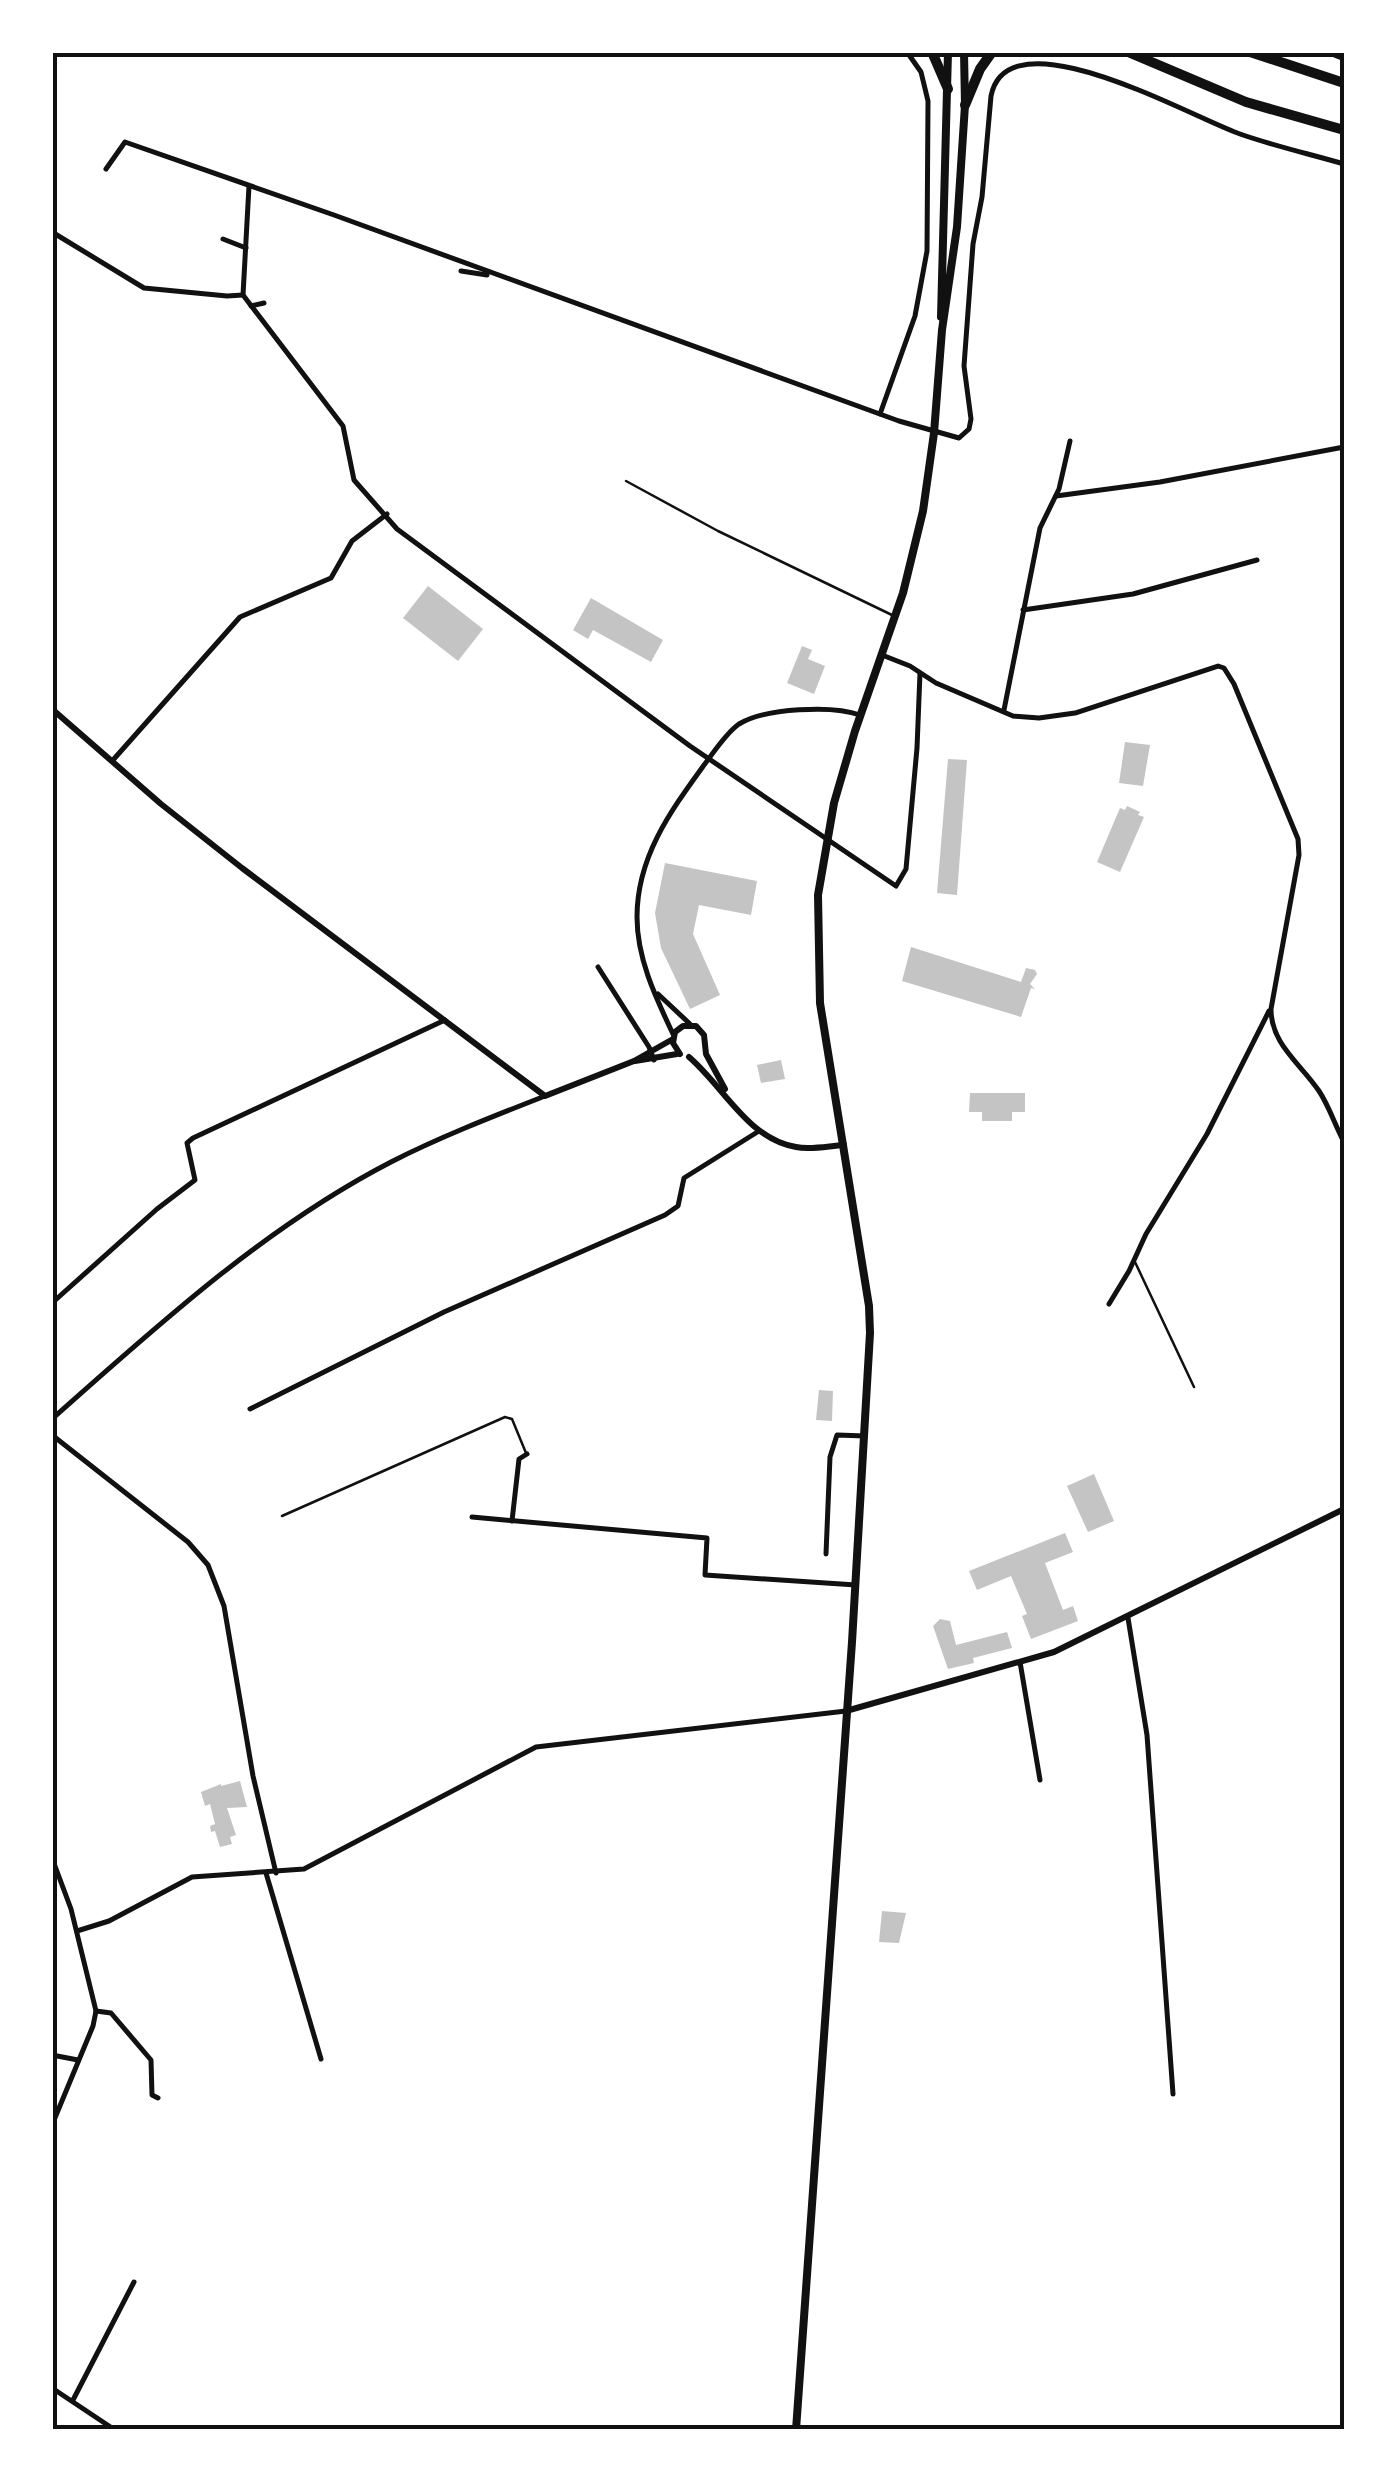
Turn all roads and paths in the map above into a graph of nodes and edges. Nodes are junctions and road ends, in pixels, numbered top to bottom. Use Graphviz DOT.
graph roads {
  1 [pos="907,52"];
  2 [pos="932,52"];
  3 [pos="948,52"];
  4 [pos="964,52"];
  5 [pos="992,52"];
  6 [pos="1128,52"];
  7 [pos="1250,52"];
  8 [pos="1334,52"];
  9 [pos="1344,56"];
  10 [pos="1344,83"];
  11 [pos="948,89"];
  12 [pos="965,105"];
  13 [pos="1344,130"];
  14 [pos="1344,164"];
  15 [pos="106,170"];
  16 [pos="249,186"];
  17 [pos="52,232"];
  18 [pos="223,239"];
  19 [pos="246,248"];
  20 [pos="460,271"];
  21 [pos="500,277"];
  22 [pos="243,295"];
  23 [pos="264,304"];
  24 [pos="251,306"];
  25 [pos="942,330"];
  26 [pos="880,414"];
  27 [pos="934,433"];
  28 [pos="1070,442"];
  29 [pos="1344,448"];
  30 [pos="626,481"];
  31 [pos="1056,496"];
  32 [pos="387,514"];
  33 [pos="1257,560"];
  34 [pos="1024,610"];
  35 [pos="896,616"];
  36 [pos="882,655"];
  37 [pos="920,674"];
  38 [pos="52,709"];
  39 [pos="1004,710"];
  40 [pos="860,715"];
  41 [pos="709,759"];
  42 [pos="113,760"];
  43 [pos="598,967"];
  44 [pos="656,992"];
  45 [pos="1270,1009"];
  46 [pos="447,1019"];
  47 [pos="690,1024"];
  48 [pos="673,1037"];
  49 [pos="703,1048"];
  50 [pos="651,1050"];
  51 [pos="680,1054"];
  52 [pos="689,1056"];
  53 [pos="654,1060"];
  54 [pos="634,1061"];
  55 [pos="728,1095"];
  56 [pos="545,1096"];
  57 [pos="759,1132"];
  58 [pos="1344,1142"];
  59 [pos="844,1144"];
  60 [pos="1134,1260"];
  61 [pos="52,1303"];
  62 [pos="1108,1304"];
  63 [pos="1194,1387"];
  64 [pos="250,1408"];
  65 [pos="52,1419"];
  66 [pos="52,1434"];
  67 [pos="865,1436"];
  68 [pos="526,1454"];
  69 [pos="1344,1509"];
  70 [pos="282,1516"];
  71 [pos="472,1517"];
  72 [pos="512,1521"];
  73 [pos="826,1554"];
  74 [pos="856,1585"];
  75 [pos="1128,1618"];
  76 [pos="1020,1662"];
  77 [pos="846,1711"];
  78 [pos="1040,1780"];
  79 [pos="52,1858"];
  80 [pos="266,1873"];
  81 [pos="276,1873"];
  82 [pos="77,1931"];
  83 [pos="96,2011"];
  84 [pos="52,2055"];
  85 [pos="78,2060"];
  86 [pos="321,2060"];
  87 [pos="1173,2094"];
  88 [pos="158,2098"];
  89 [pos="52,2125"];
  90 [pos="134,2282"];
  91 [pos="52,2388"];
  92 [pos="73,2400"];
  93 [pos="114,2430"];
  94 [pos="796,2430"];
  1 -- 26 [label="street"];
  2 -- 11 [label="highway"];
  3 -- 11 [label="main road"];
  4 -- 12 [label="main road"];
  5 -- 12 [label="highway"];
  6 -- 13 [label="highway"];
  7 -- 10 [label="highway"];
  8 -- 9 [label="highway"];
  11 -- 25 [label="main road"];
  12 -- 25 [label="main road"];
  14 -- 27 [label="street"];
  15 -- 16 [label="street"];
  16 -- 19 [label="street"];
  16 -- 21 [label="street"];
  17 -- 22 [label="street"];
  18 -- 19 [label="street"];
  19 -- 22 [label="street"];
  20 -- 21 [label="street"];
  21 -- 26 [label="street"];
  22 -- 24 [label="street"];
  23 -- 24 [label="street"];
  24 -- 32 [label="street"];
  25 -- 27 [label="main road"];
  26 -- 27 [label="street"];
  27 -- 35 [label="main road"];
  28 -- 31 [label="street"];
  29 -- 31 [label="street"];
  30 -- 35 [label="lane"];
  31 -- 34 [label="street"];
  32 -- 41 [label="street"];
  32 -- 42 [label="street"];
  33 -- 34 [label="street"];
  34 -- 39 [label="street"];
  35 -- 36 [label="main road"];
  36 -- 37 [label="street"];
  36 -- 40 [label="main road"];
  37 -- 39 [label="street"];
  37 -- 41 [label="street"];
  38 -- 42 [label="street"];
  39 -- 45 [label="street"];
  40 -- 41 [label="street"];
  40 -- 59 [label="main road"];
  41 -- 44 [label="street"];
  42 -- 46 [label="street"];
  43 -- 50 [label="street"];
  44 -- 47 [label="street"];
  44 -- 48 [label="street"];
  45 -- 58 [label="street"];
  45 -- 60 [label="street"];
  46 -- 56 [label="street"];
  46 -- 61 [label="street"];
  47 -- 48 [label="street"];
  47 -- 49 [label="street"];
  48 -- 50 [label="street"];
  48 -- 51 [label="street"];
  49 -- 52 [label="street"];
  49 -- 55 [label="street"];
  50 -- 53 [label="street"];
  50 -- 54 [label="street"];
  51 -- 52 [label="street"];
  51 -- 53 [label="street"];
  52 -- 55 [label="street"];
  53 -- 54 [label="street"];
  54 -- 56 [label="street"];
  55 -- 57 [label="street"];
  56 -- 65 [label="street"];
  57 -- 59 [label="street"];
  57 -- 64 [label="street"];
  59 -- 67 [label="main road"];
  60 -- 62 [label="street"];
  60 -- 63 [label="lane"];
  66 -- 81 [label="street"];
  67 -- 73 [label="street"];
  67 -- 74 [label="main road"];
  68 -- 70 [label="lane"];
  68 -- 72 [label="street"];
  69 -- 75 [label="street"];
  71 -- 72 [label="street"];
  72 -- 74 [label="street"];
  74 -- 77 [label="main road"];
  75 -- 76 [label="street"];
  75 -- 87 [label="street"];
  76 -- 77 [label="street"];
  76 -- 78 [label="street"];
  77 -- 81 [label="street"];
  77 -- 94 [label="main road"];
  79 -- 82 [label="street"];
  80 -- 81 [label="street"];
  80 -- 82 [label="street"];
  80 -- 86 [label="street"];
  82 -- 83 [label="street"];
  83 -- 85 [label="street"];
  83 -- 88 [label="street"];
  84 -- 85 [label="street"];
  85 -- 89 [label="street"];
  90 -- 92 [label="street"];
  91 -- 92 [label="street"];
  92 -- 93 [label="street"];
}
